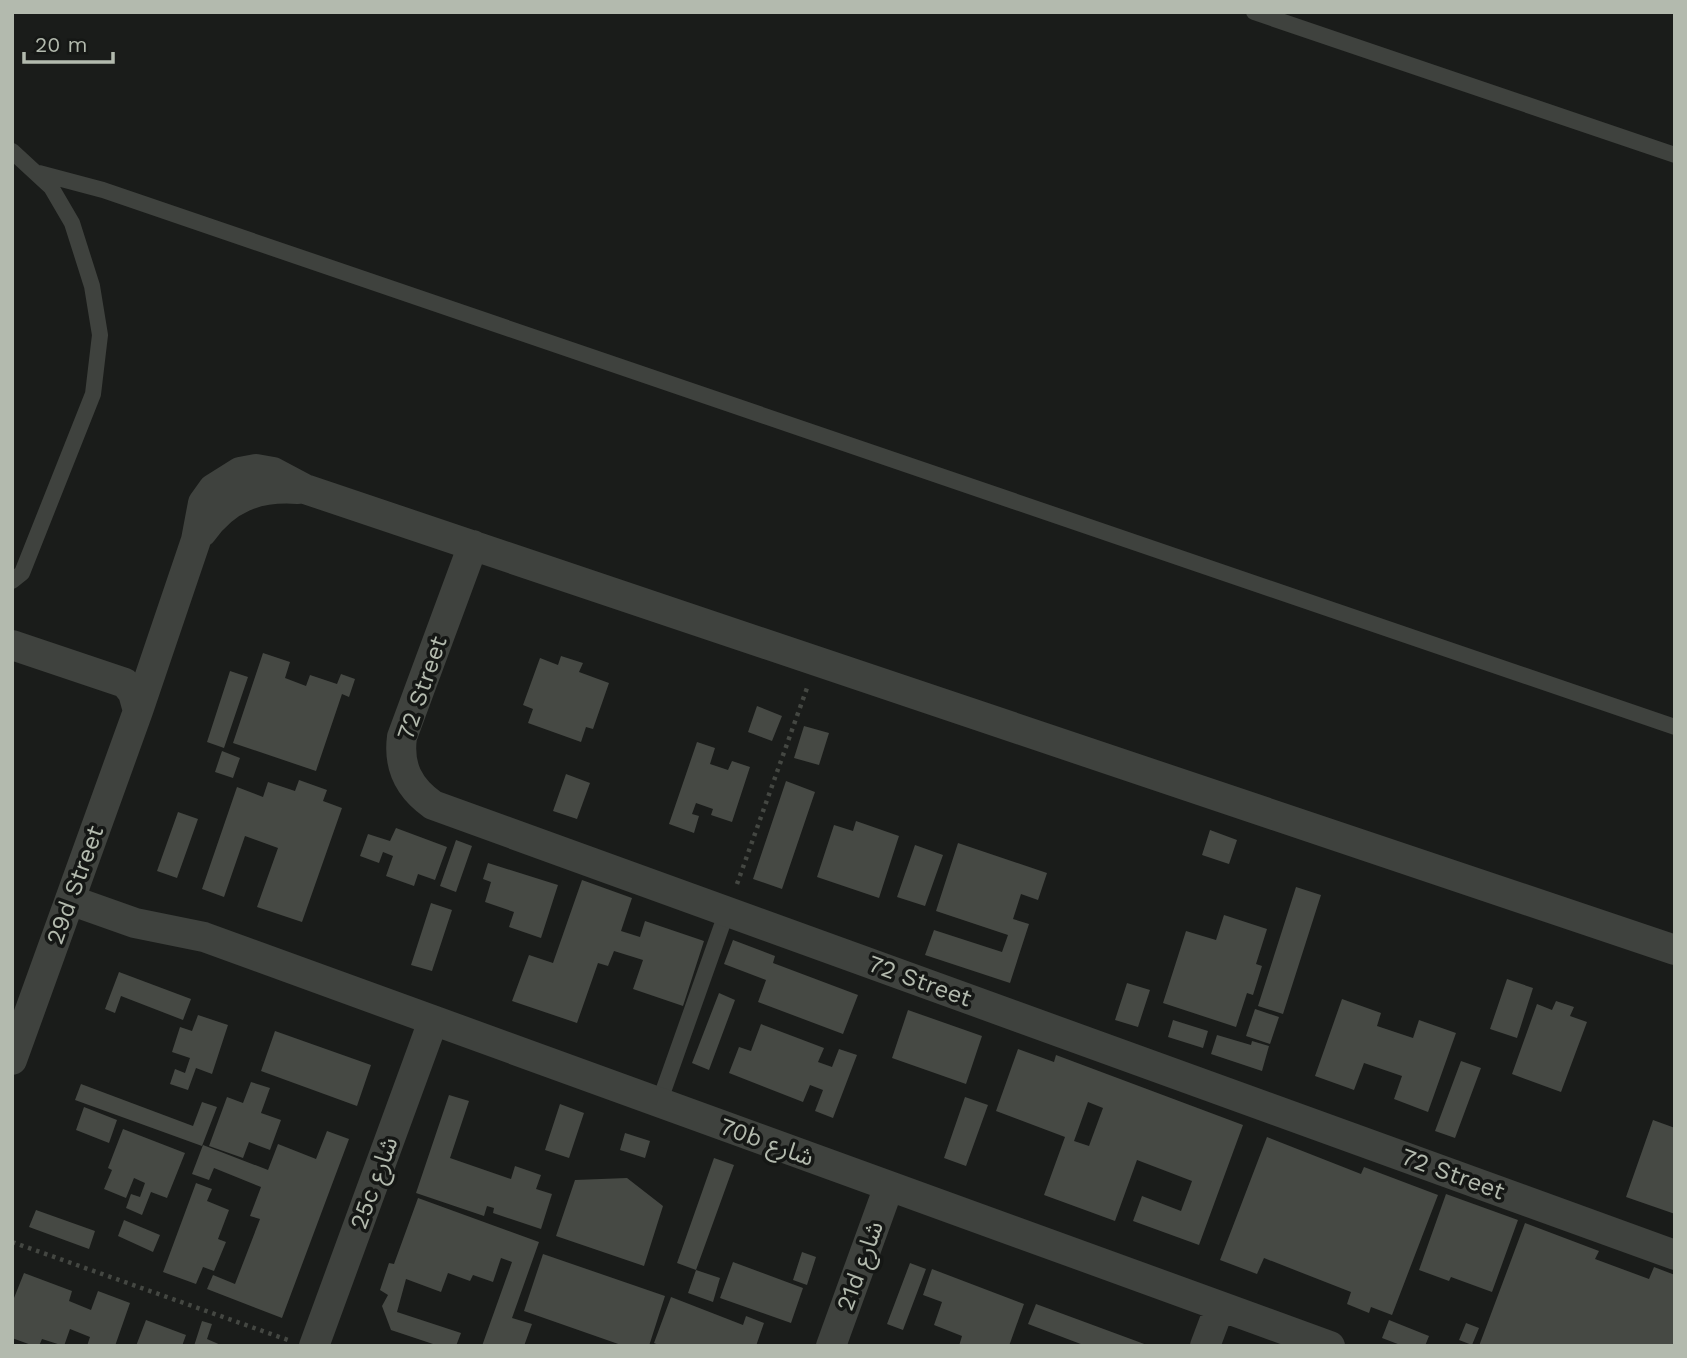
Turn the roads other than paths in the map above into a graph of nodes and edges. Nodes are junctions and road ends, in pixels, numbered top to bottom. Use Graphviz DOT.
graph roads {
  1 [pos="1254,12"];
  2 [pos="12,150"];
  3 [pos="1675,155"];
  4 [pos="39,173"];
  5 [pos="472,545"];
  6 [pos="12,581"];
  7 [pos="12,645"];
  8 [pos="137,706"];
  9 [pos="1675,727"];
  10 [pos="73,891"];
  11 [pos="727,911"];
  12 [pos="1675,950"];
  13 [pos="433,1021"];
  14 [pos="12,1060"];
  15 [pos="659,1103"];
  16 [pos="889,1186"];
  17 [pos="1675,1255"];
  18 [pos="1220,1306"];
  19 [pos="316,1343"];
  20 [pos="831,1346"];
  21 [pos="1205,1346"];
  22 [pos="1330,1346"];
  1 -- 3 [label="lane"];
  2 -- 4 [label="lane"];
  4 -- 6 [label="lane"];
  4 -- 9 [label="lane"];
  5 -- 8 [label="street, 29d Street"];
  5 -- 11 [label="street, 72 Street"];
  5 -- 12 [label="street"];
  7 -- 8 [label="street"];
  8 -- 10 [label="street, 29d Street"];
  10 -- 13 [label="street, 70b شارع"];
  10 -- 14 [label="street, 29d Street"];
  11 -- 15 [label="lane"];
  11 -- 17 [label="street, 72 Street"];
  13 -- 15 [label="street, 70b شارع"];
  13 -- 19 [label="street, 25c شارع"];
  15 -- 16 [label="street, 70b شارع"];
  16 -- 18 [label="street, 70b شارع"];
  16 -- 20 [label="street, 21d شارع"];
  18 -- 21 [label="street"];
  18 -- 22 [label="street, 70b شارع"];
}
